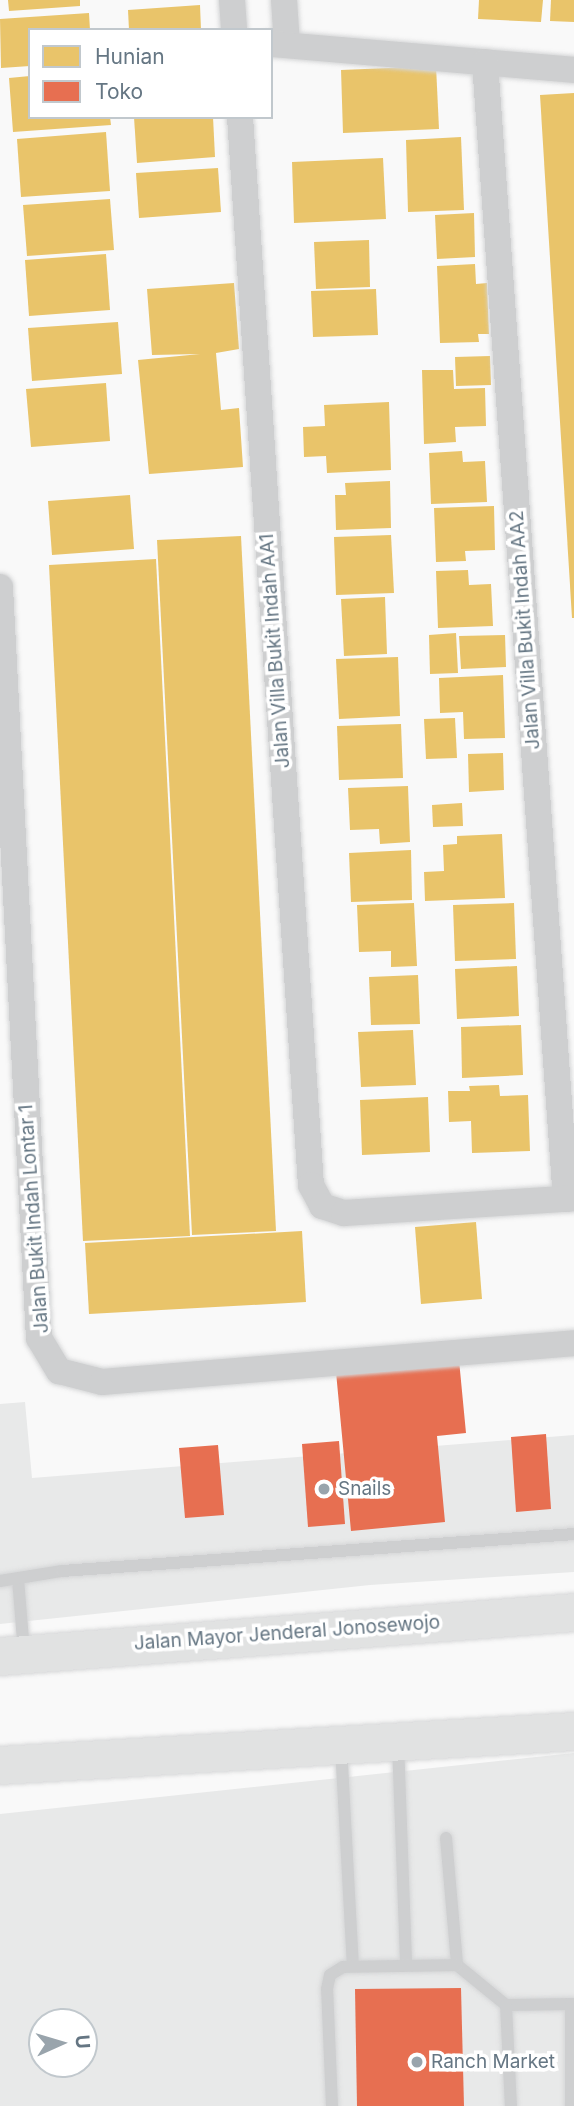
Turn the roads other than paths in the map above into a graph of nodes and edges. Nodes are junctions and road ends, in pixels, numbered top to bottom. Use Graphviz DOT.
graph roads {
  1 [pos="232,0"];
  2 [pos="284,0"];
  3 [pos="234,28"];
  4 [pos="279,44"];
  5 [pos="485,62"];
  6 [pos="574,70"];
  7 [pos="240,119"];
  8 [pos="0,587"];
  9 [pos="570,1198"];
  10 [pos="574,1343"];
  11 [pos="574,1534"];
  12 [pos="18,1579"];
  13 [pos="0,1581"];
  14 [pos="574,1612"];
  15 [pos="12,1654"];
  16 [pos="574,1731"];
  17 [pos="398,1742"];
  18 [pos="341,1745"];
  19 [pos="0,1765"];
  20 [pos="446,1838"];
  21 [pos="406,1965"];
  22 [pos="457,1965"];
  23 [pos="353,1966"];
  24 [pos="573,2004"];
  25 [pos="506,2006"];
  26 [pos="332,2106"];
  27 [pos="511,2106"];
  28 [pos="571,2106"];
  1 -- 3 [label="street"];
  2 -- 4 [label="street"];
  4 -- 5 [label="street"];
  5 -- 6 [label="street"];
  5 -- 9 [label="street, Jalan Villa Bukit Indah AA2"];
  7 -- 9 [label="street, Jalan Villa Bukit Indah AA1"];
  8 -- 10 [label="street, Jalan Bukit Indah Lontar 1"];
  11 -- 12 [label="lane"];
  12 -- 13 [label="lane"];
  12 -- 15 [label="lane"];
  14 -- 15 [label="main road, Jalan Mayor Jenderal Jonosewojo"];
  16 -- 17 [label="main road"];
  17 -- 18 [label="main road"];
  17 -- 21 [label="lane"];
  18 -- 19 [label="main road"];
  18 -- 23 [label="lane"];
  20 -- 22 [label="lane"];
  21 -- 22 [label="lane"];
  21 -- 23 [label="lane"];
  22 -- 25 [label="lane"];
  23 -- 26 [label="lane"];
  24 -- 25 [label="lane"];
  24 -- 28 [label="lane"];
  25 -- 27 [label="lane"];
}
